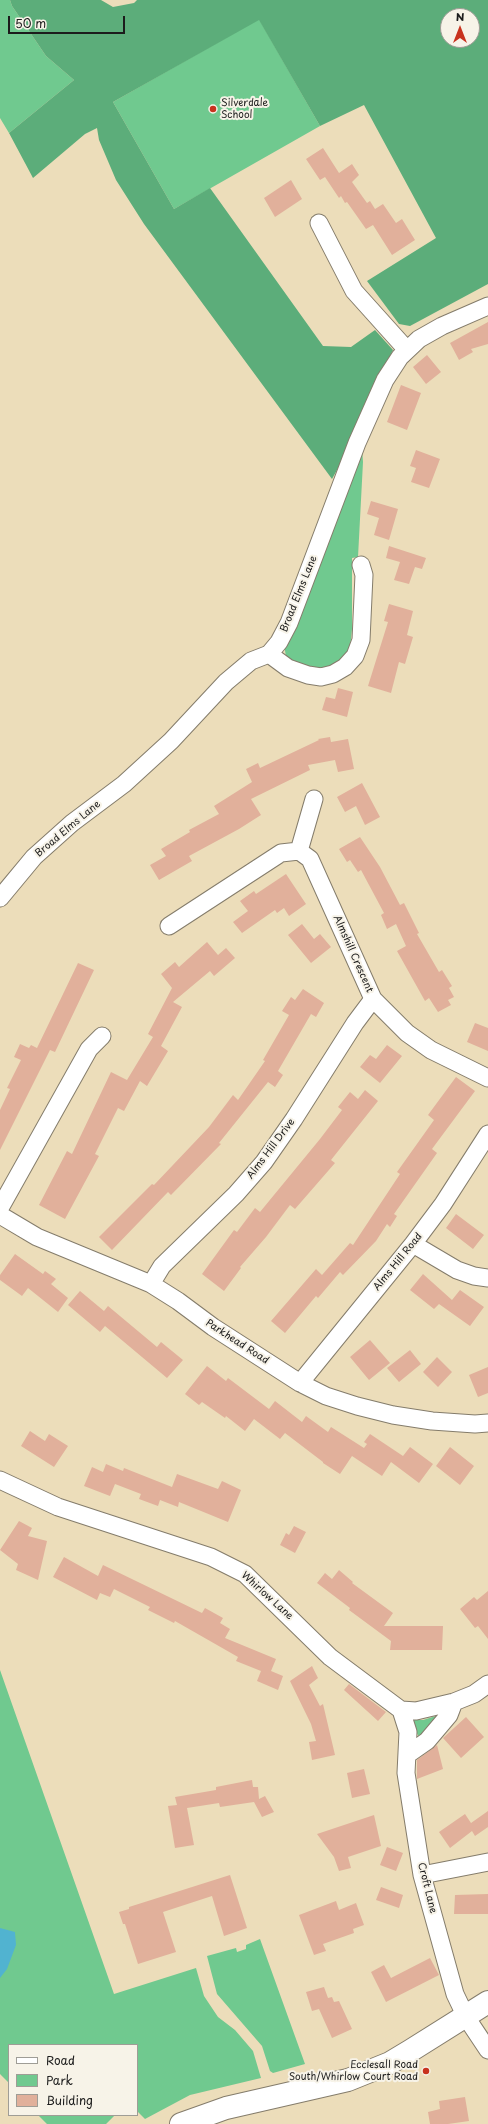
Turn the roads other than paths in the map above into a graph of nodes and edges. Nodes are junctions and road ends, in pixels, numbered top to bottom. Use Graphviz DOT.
graph roads {
  1 [pos="319,223"];
  2 [pos="488,306"];
  3 [pos="407,350"];
  4 [pos="361,565"];
  5 [pos="269,654"];
  6 [pos="314,800"];
  7 [pos="299,851"];
  8 [pos="0,898"];
  9 [pos="169,926"];
  10 [pos="373,999"];
  11 [pos="102,1036"];
  12 [pos="488,1078"];
  13 [pos="488,1134"];
  14 [pos="0,1208"];
  15 [pos="0,1215"];
  16 [pos="413,1244"];
  17 [pos="488,1278"];
  18 [pos="151,1284"];
  19 [pos="300,1383"];
  20 [pos="488,1423"];
  21 [pos="0,1480"];
  22 [pos="488,1684"];
  23 [pos="454,1702"];
  24 [pos="401,1710"];
  25 [pos="406,1755"];
  26 [pos="488,1862"];
  27 [pos="422,1875"];
  28 [pos="488,2002"];
  29 [pos="466,2017"];
  30 [pos="488,2050"];
  31 [pos="181,2124"];
  1 -- 3 [label="street"];
  2 -- 3 [label="street, Broad Elms Lane"];
  3 -- 5 [label="street, Broad Elms Lane"];
  4 -- 5 [label="street"];
  5 -- 8 [label="street, Broad Elms Lane"];
  6 -- 7 [label="street"];
  7 -- 9 [label="street"];
  7 -- 10 [label="street, Almshill Crescent"];
  10 -- 12 [label="street, Almshill Crescent"];
  10 -- 18 [label="street, Alms Hill Drive"];
  11 -- 14 [label="street"];
  13 -- 16 [label="street, Alms Hill Road"];
  15 -- 18 [label="street, Parkhead Road"];
  16 -- 17 [label="street"];
  16 -- 19 [label="street, Alms Hill Road"];
  18 -- 19 [label="street, Parkhead Road"];
  19 -- 20 [label="street, Parkhead Road"];
  21 -- 24 [label="street, Whirlow Lane"];
  22 -- 23 [label="street"];
  23 -- 24 [label="street"];
  23 -- 25 [label="street"];
  24 -- 25 [label="street, Croft Lane"];
  25 -- 27 [label="street, Croft Lane"];
  26 -- 27 [label="street"];
  27 -- 29 [label="street, Croft Lane"];
  28 -- 29 [label="main road"];
  29 -- 30 [label="street, Croft Lane"];
  29 -- 31 [label="main road"];
}
